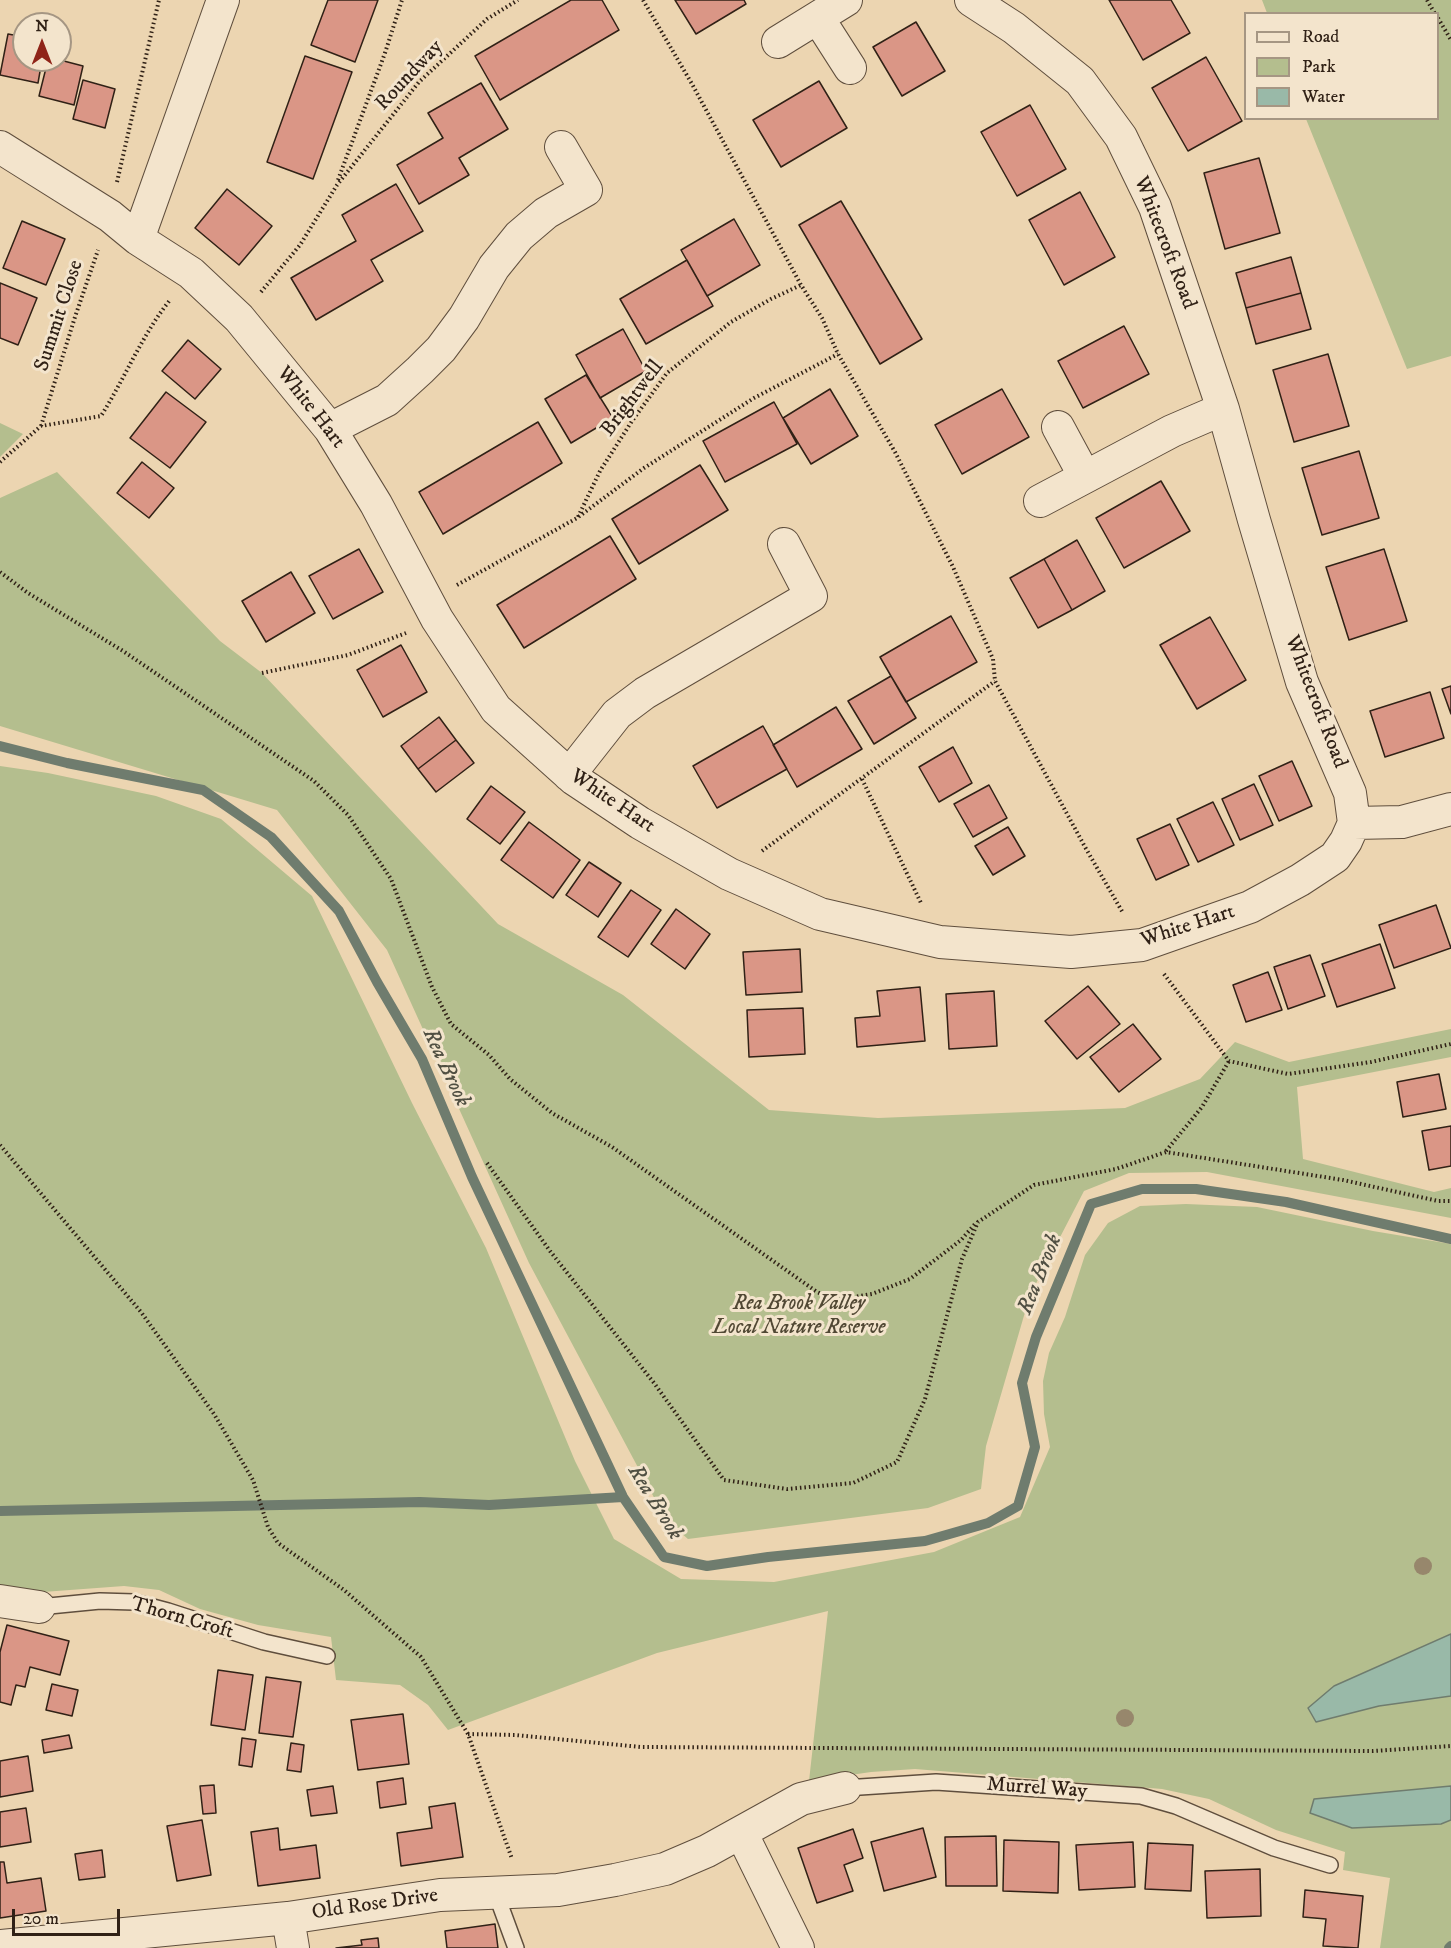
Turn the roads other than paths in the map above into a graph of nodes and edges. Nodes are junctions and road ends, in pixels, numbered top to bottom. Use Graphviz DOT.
graph roads {
  1 [pos="223,0"];
  2 [pos="846,0"];
  3 [pos="971,0"];
  4 [pos="818,18"];
  5 [pos="778,42"];
  6 [pos="850,68"];
  7 [pos="0,147"];
  8 [pos="561,147"];
  9 [pos="138,239"];
  10 [pos="1223,409"];
  11 [pos="1058,427"];
  12 [pos="330,429"];
  13 [pos="1085,477"];
  14 [pos="1040,501"];
  15 [pos="784,544"];
  16 [pos="569,775"];
  17 [pos="1451,809"];
  18 [pos="1354,823"];
  19 [pos="0,1601"];
  20 [pos="39,1607"];
  21 [pos="327,1656"];
  22 [pos="845,1788"];
  23 [pos="741,1832"];
  24 [pos="1330,1865"];
  25 [pos="510,1891"];
  26 [pos="288,1918"];
  27 [pos="2,1946"];
  28 [pos="293,1948"];
  29 [pos="516,1948"];
  30 [pos="798,1948"];
  1 -- 9 [label="street"];
  2 -- 4 [label="street"];
  3 -- 10 [label="street, Whitecroft Road"];
  4 -- 5 [label="street"];
  4 -- 6 [label="street"];
  7 -- 9 [label="street, White Hart"];
  8 -- 12 [label="street"];
  9 -- 12 [label="street, White Hart"];
  10 -- 13 [label="street"];
  10 -- 18 [label="street, Whitecroft Road"];
  11 -- 13 [label="street"];
  12 -- 16 [label="street, White Hart"];
  13 -- 14 [label="street"];
  15 -- 16 [label="street"];
  16 -- 18 [label="street, White Hart"];
  17 -- 18 [label="street"];
  19 -- 20 [label="street, Thorn Croft"];
  20 -- 21 [label="lane, Thorn Croft"];
  22 -- 23 [label="street, Murrel Way"];
  22 -- 24 [label="lane, Murrel Way"];
  23 -- 25 [label="street, Old Rose Drive"];
  23 -- 30 [label="street"];
  25 -- 26 [label="street, Old Rose Drive"];
  25 -- 29 [label="lane"];
  26 -- 27 [label="street, Old Rose Drive"];
  26 -- 28 [label="street"];
}
